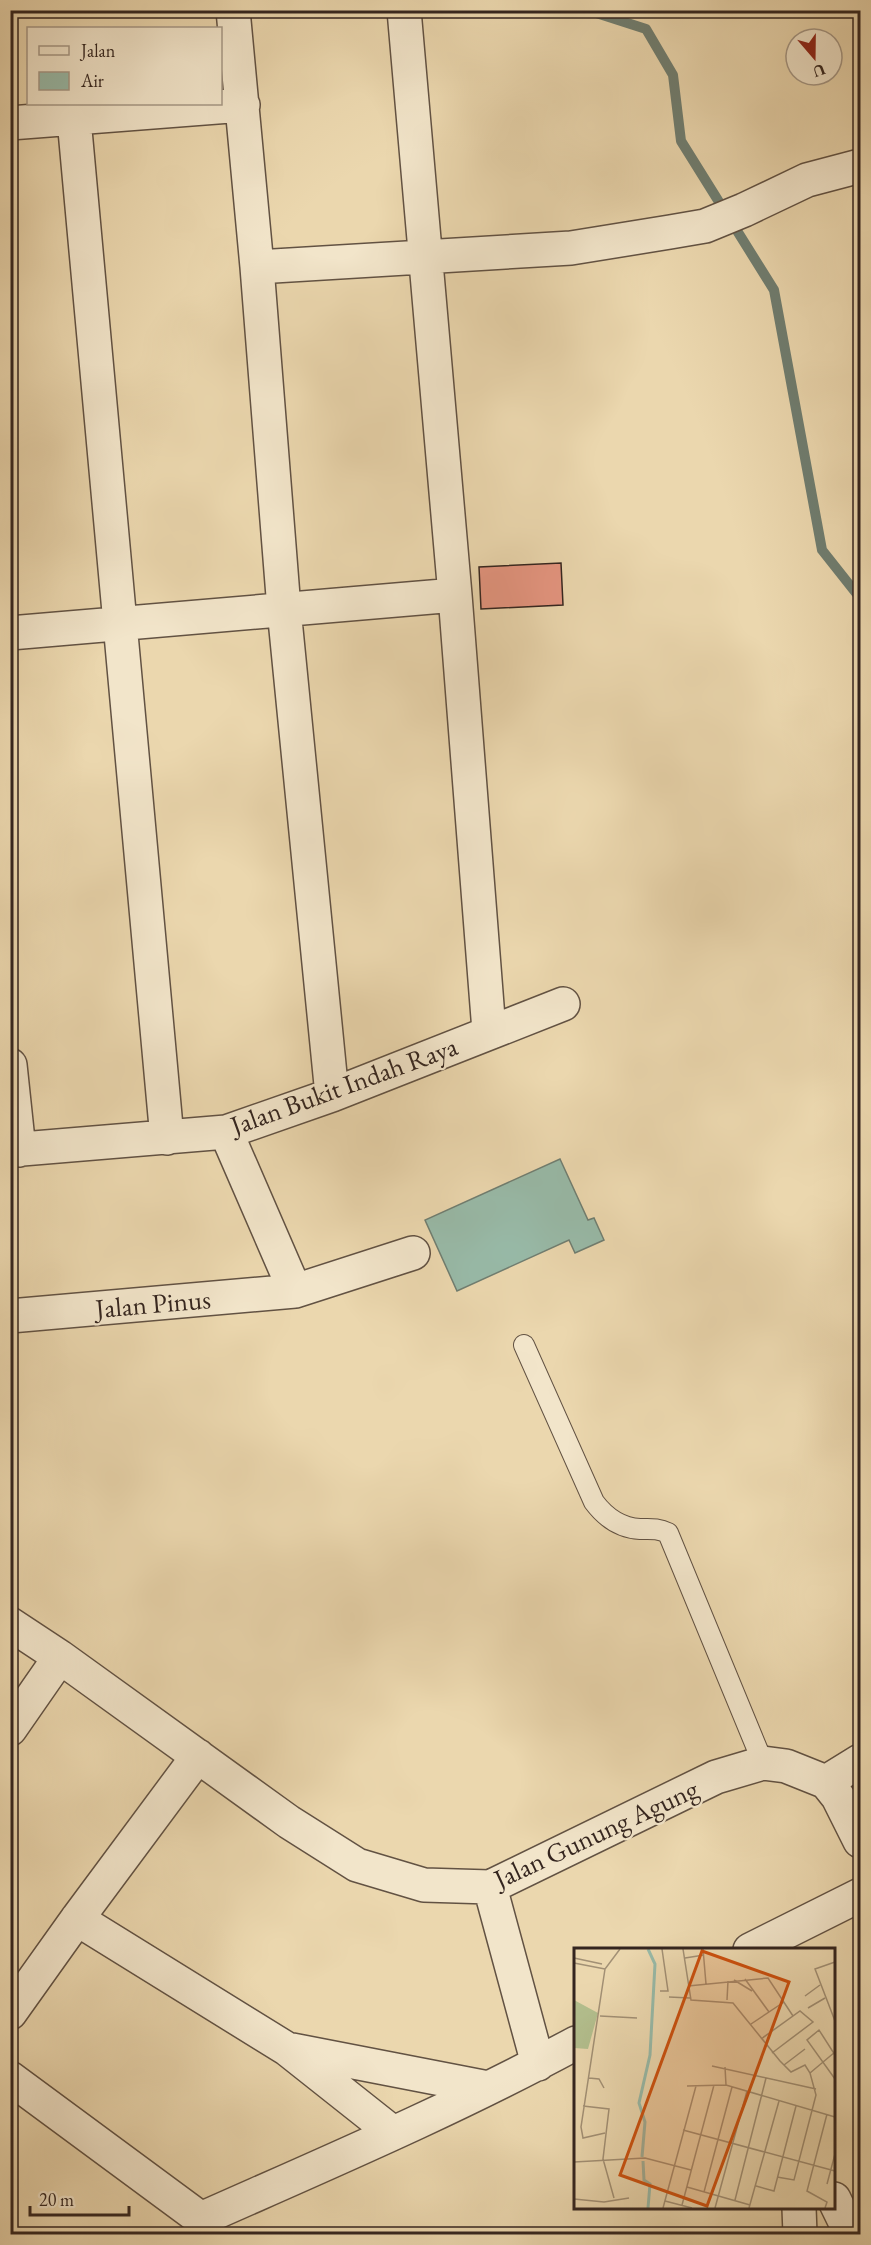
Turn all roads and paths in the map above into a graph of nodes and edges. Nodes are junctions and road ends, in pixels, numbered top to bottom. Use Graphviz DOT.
graph roads {
  1 [pos="233,10"];
  2 [pos="404,10"];
  3 [pos="243,105"];
  4 [pos="74,119"];
  5 [pos="10,123"];
  6 [pos="861,166"];
  7 [pos="426,258"];
  8 [pos="256,267"];
  9 [pos="455,595"];
  10 [pos="284,609"];
  11 [pos="119,624"];
  12 [pos="10,633"];
  13 [pos="563,1004"];
  14 [pos="489,1031"];
  15 [pos="10,1065"];
  16 [pos="332,1095"];
  17 [pos="226,1132"];
  18 [pos="166,1138"];
  19 [pos="15,1150"];
  20 [pos="413,1253"];
  21 [pos="295,1291"];
  22 [pos="10,1316"];
  23 [pos="524,1345"];
  24 [pos="10,1624"];
  25 [pos="60,1657"];
  26 [pos="10,1729"];
  27 [pos="198,1756"];
  28 [pos="861,1761"];
  29 [pos="763,1763"];
  30 [pos="826,1782"];
  31 [pos="861,1841"];
  32 [pos="490,1887"];
  33 [pos="861,1895"];
  34 [pos="77,1919"];
  35 [pos="754,1948"];
  36 [pos="10,2013"];
  37 [pos="574,2044"];
  38 [pos="287,2049"];
  39 [pos="538,2064"];
  40 [pos="10,2078"];
  41 [pos="488,2088"];
  42 [pos="393,2133"];
  43 [pos="799,2209"];
  44 [pos="201,2227"];
  45 [pos="800,2235"];
  1 -- 3 [label="street"];
  2 -- 7 [label="street"];
  3 -- 4 [label="street"];
  3 -- 8 [label="street"];
  4 -- 5 [label="street"];
  4 -- 11 [label="street"];
  6 -- 7 [label="street"];
  7 -- 8 [label="street"];
  7 -- 9 [label="street"];
  8 -- 10 [label="street"];
  9 -- 10 [label="street"];
  9 -- 14 [label="street"];
  10 -- 11 [label="street"];
  10 -- 16 [label="street"];
  11 -- 12 [label="street"];
  11 -- 18 [label="street"];
  13 -- 14 [label="street, Jalan Bukit Indah Raya"];
  14 -- 16 [label="street, Jalan Bukit Indah Raya"];
  15 -- 19 [label="street"];
  16 -- 17 [label="street, Jalan Bukit Indah Raya"];
  17 -- 18 [label="street, Jalan Bukit Indah Raya"];
  17 -- 21 [label="street"];
  18 -- 19 [label="street, Jalan Bukit Indah Raya"];
  20 -- 21 [label="street, Jalan Pinus"];
  21 -- 22 [label="street, Jalan Pinus"];
  23 -- 29 [label="lane"];
  24 -- 25 [label="street, Jalan Gunung Agung"];
  25 -- 26 [label="street"];
  25 -- 27 [label="street, Jalan Gunung Agung"];
  27 -- 32 [label="street, Jalan Gunung Agung"];
  27 -- 34 [label="street"];
  28 -- 30 [label="street"];
  29 -- 30 [label="street, Jalan Gunung Agung"];
  29 -- 32 [label="street, Jalan Gunung Agung"];
  30 -- 31 [label="street"];
  32 -- 39 [label="street"];
  33 -- 35 [label="street"];
  34 -- 36 [label="street"];
  34 -- 38 [label="street"];
  37 -- 39 [label="street"];
  38 -- 41 [label="street"];
  38 -- 42 [label="street"];
  39 -- 41 [label="street"];
  40 -- 44 [label="street"];
  41 -- 42 [label="street"];
  42 -- 44 [label="street"];
  43 -- 45 [label="street"];
}
